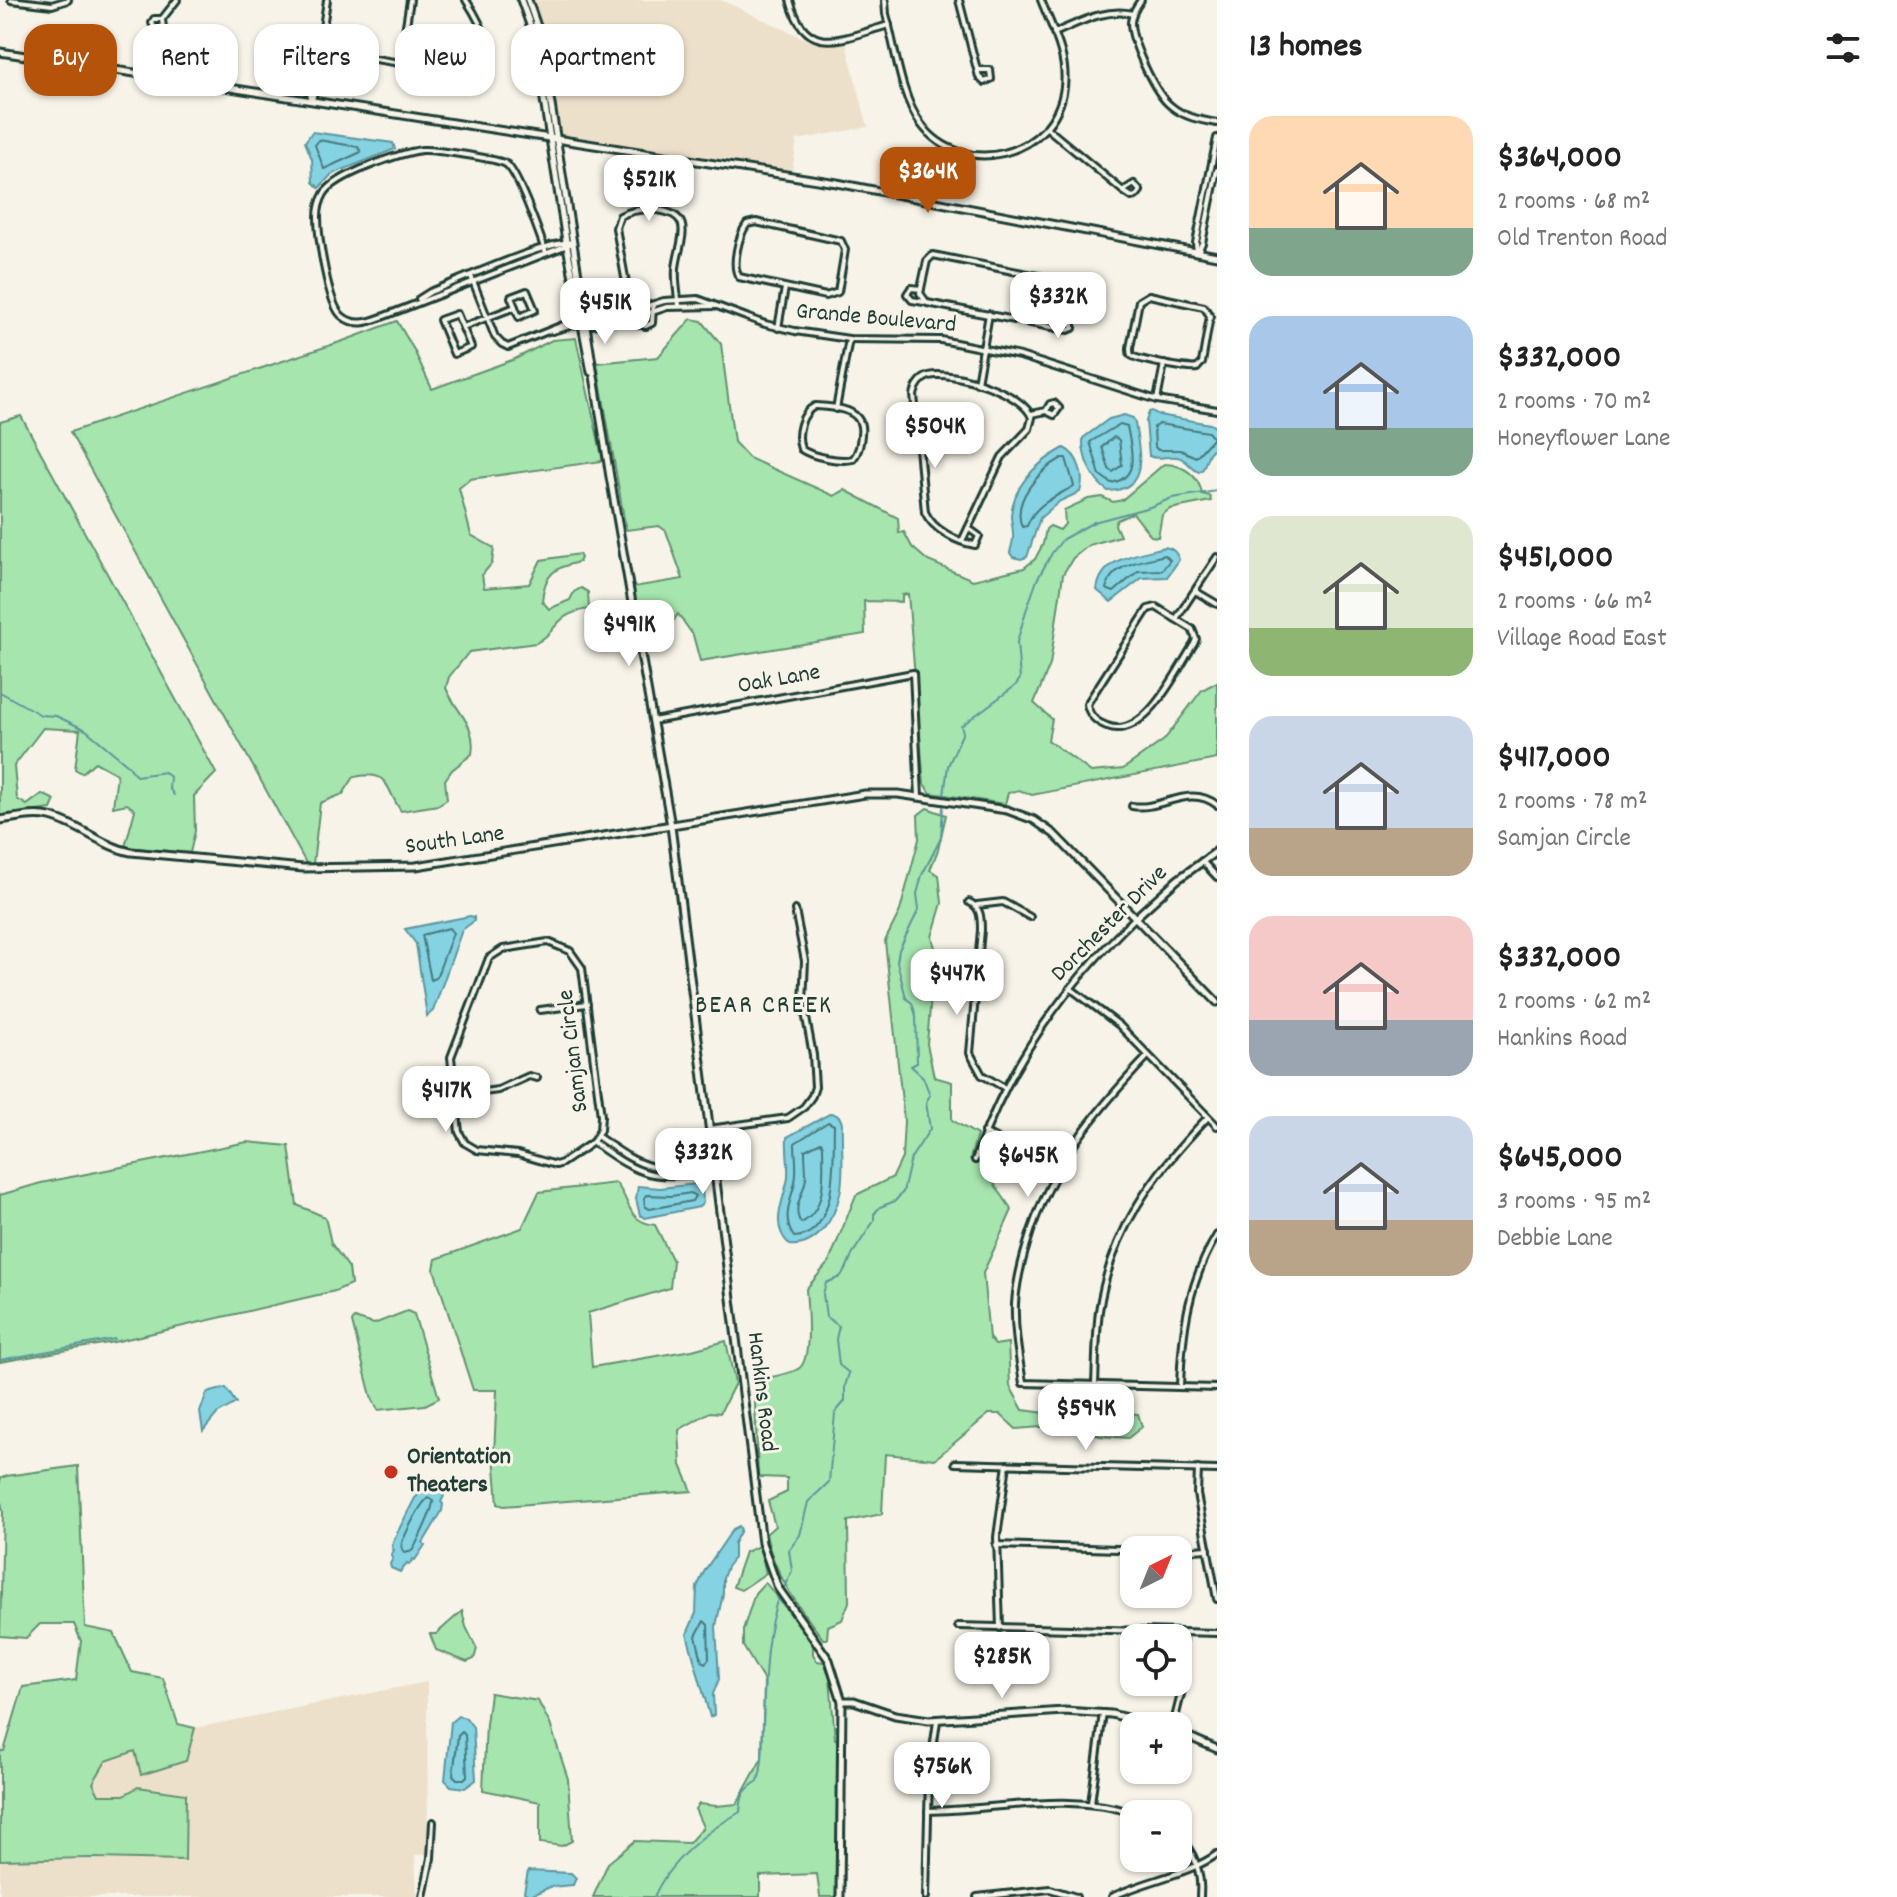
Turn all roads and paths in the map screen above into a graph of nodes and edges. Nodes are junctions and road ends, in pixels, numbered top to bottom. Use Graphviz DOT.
graph roads {
  1 [pos="11,0"];
  2 [pos="68,0"];
  3 [pos="177,0"];
  4 [pos="327,0"];
  5 [pos="410,0"];
  6 [pos="466,0"];
  7 [pos="521,0"];
  8 [pos="528,0"];
  9 [pos="790,0"];
  10 [pos="885,0"];
  11 [pos="959,0"];
  12 [pos="1041,0"];
  13 [pos="1141,0"];
  14 [pos="1133,14"];
  15 [pos="162,19"];
  16 [pos="324,24"];
  17 [pos="406,24"];
  18 [pos="479,24"];
  19 [pos="889,25"];
  20 [pos="1054,33"];
  21 [pos="0,52"];
  22 [pos="977,70"];
  23 [pos="314,96"];
  24 [pos="312,101"];
  25 [pos="1217,123"];
  26 [pos="1047,128"];
  27 [pos="1217,138"];
  28 [pos="553,139"];
  29 [pos="1217,170"];
  30 [pos="1123,191"];
  31 [pos="1207,203"];
  32 [pos="569,244"];
  33 [pos="545,250"];
  34 [pos="1197,252"];
  35 [pos="1217,256"];
  36 [pos="472,278"];
  37 [pos="785,288"];
  38 [pos="921,289"];
  39 [pos="678,299"];
  40 [pos="927,303"];
  41 [pos="679,305"];
  42 [pos="718,306"];
  43 [pos="515,307"];
  44 [pos="653,308"];
  45 [pos="632,314"];
  46 [pos="989,314"];
  47 [pos="1063,316"];
  48 [pos="488,318"];
  49 [pos="581,324"];
  50 [pos="463,327"];
  51 [pos="1051,327"];
  52 [pos="778,328"];
  53 [pos="849,339"];
  54 [pos="983,348"];
  55 [pos="1164,364"];
  56 [pos="977,383"];
  57 [pos="1157,400"];
  58 [pos="836,409"];
  59 [pos="1217,410"];
  60 [pos="1046,411"];
  61 [pos="1031,414"];
  62 [pos="968,528"];
  63 [pos="962,541"];
  64 [pos="1217,557"];
  65 [pos="1195,591"];
  66 [pos="1217,604"];
  67 [pos="1176,619"];
  68 [pos="653,721"];
  69 [pos="919,797"];
  70 [pos="1217,805"];
  71 [pos="1132,806"];
  72 [pos="0,820"];
  73 [pos="671,826"];
  74 [pos="1217,851"];
  75 [pos="1202,861"];
  76 [pos="1217,877"];
  77 [pos="969,902"];
  78 [pos="976,905"];
  79 [pos="795,910"];
  80 [pos="1030,917"];
  81 [pos="1135,918"];
  82 [pos="1070,988"];
  83 [pos="1217,1002"];
  84 [pos="587,1004"];
  85 [pos="540,1010"];
  86 [pos="1148,1056"];
  87 [pos="537,1078"];
  88 [pos="1005,1089"];
  89 [pos="455,1096"];
  90 [pos="1208,1117"];
  91 [pos="1217,1126"];
  92 [pos="709,1129"];
  93 [pos="984,1132"];
  94 [pos="597,1136"];
  95 [pos="593,1142"];
  96 [pos="975,1160"];
  97 [pos="714,1163"];
  98 [pos="681,1167"];
  99 [pos="1057,1171"];
  100 [pos="715,1172"];
  101 [pos="682,1175"];
  102 [pos="1217,1235"];
  103 [pos="1095,1385"];
  104 [pos="1180,1387"];
  105 [pos="1217,1388"];
  106 [pos="955,1463"];
  107 [pos="1007,1464"];
  108 [pos="1198,1469"];
  109 [pos="1217,1470"];
  110 [pos="996,1545"];
  111 [pos="1120,1549"];
  112 [pos="1208,1549"];
  113 [pos="1192,1550"];
  114 [pos="1217,1599"];
  115 [pos="958,1626"];
  116 [pos="1000,1628"];
  117 [pos="1120,1631"];
  118 [pos="1192,1633"];
  119 [pos="1217,1633"];
  120 [pos="842,1701"];
  121 [pos="1103,1713"];
  122 [pos="1120,1717"];
  123 [pos="937,1721"];
  124 [pos="1192,1738"];
  125 [pos="1217,1749"];
  126 [pos="1091,1803"];
  127 [pos="1120,1810"];
  128 [pos="928,1811"];
  129 [pos="433,1822"];
  130 [pos="1192,1853"];
  131 [pos="1217,1854"];
  132 [pos="1197,1865"];
  133 [pos="1014,1895"];
  134 [pos="423,1897"];
  135 [pos="840,1897"];
  136 [pos="926,1897"];
  137 [pos="977,1897"];
  138 [pos="1076,1897"];
  139 [pos="1112,1897"];
  140 [pos="1200,1897"];
  1 -- 2 [label="street"];
  3 -- 15 [label="street"];
  4 -- 16 [label="street"];
  5 -- 17 [label="street"];
  6 -- 18 [label="street"];
  7 -- 28 [label="main road"];
  8 -- 28 [label="main road"];
  9 -- 19 [label="street"];
  10 -- 19 [label="street"];
  11 -- 22 [label="street"];
  12 -- 20 [label="street"];
  13 -- 14 [label="street"];
  14 -- 20 [label="street"];
  14 -- 25 [label="street"];
  19 -- 26 [label="street"];
  20 -- 26 [label="street"];
  21 -- 24 [label="main road"];
  23 -- 24 [label="street"];
  24 -- 28 [label="main road"];
  26 -- 30 [label="street"];
  27 -- 31 [label="street"];
  28 -- 32 [label="main road, Hankins Road"];
  28 -- 34 [label="main road"];
  29 -- 31 [label="street"];
  31 -- 34 [label="street"];
  32 -- 33 [label="street"];
  32 -- 49 [label="main road, Hankins Road"];
  33 -- 36 [label="street"];
  33 -- 36 [label="street"];
  34 -- 35 [label="main road"];
  36 -- 48 [label="street"];
  37 -- 37 [label="street"];
  37 -- 52 [label="street"];
  38 -- 40 [label="street"];
  38 -- 40 [label="street"];
  38 -- 47 [label="street"];
  39 -- 41 [label="street"];
  39 -- 42 [label="street, Grande Boulevard"];
  39 -- 44 [label="street, Grande Boulevard"];
  39 -- 45 [label="street"];
  40 -- 46 [label="street"];
  41 -- 42 [label="street, Grande Boulevard"];
  41 -- 44 [label="street, Grande Boulevard"];
  42 -- 52 [label="street, Grande Boulevard"];
  43 -- 43 [label="street"];
  43 -- 48 [label="street"];
  44 -- 45 [label="street, Grande Boulevard"];
  44 -- 45 [label="street"];
  45 -- 49 [label="street, Grande Boulevard"];
  46 -- 51 [label="street"];
  46 -- 54 [label="street"];
  47 -- 51 [label="street"];
  47 -- 51 [label="street"];
  48 -- 49 [label="street, Grande Boulevard"];
  48 -- 50 [label="street"];
  49 -- 68 [label="main road, Hankins Road"];
  50 -- 50 [label="street"];
  52 -- 53 [label="street, Grande Boulevard"];
  53 -- 54 [label="street, Grande Boulevard"];
  53 -- 58 [label="street"];
  54 -- 56 [label="street"];
  54 -- 57 [label="street, Grande Boulevard"];
  55 -- 55 [label="street"];
  55 -- 57 [label="street"];
  56 -- 61 [label="street"];
  56 -- 63 [label="street"];
  57 -- 59 [label="street, Grande Boulevard"];
  58 -- 58 [label="street"];
  60 -- 61 [label="street"];
  61 -- 62 [label="street"];
  62 -- 63 [label="street"];
  62 -- 63 [label="street"];
  64 -- 65 [label="street"];
  65 -- 66 [label="street"];
  65 -- 67 [label="street"];
  67 -- 67 [label="street"];
  68 -- 69 [label="street, Oak Lane"];
  68 -- 73 [label="main road, Hankins Road"];
  69 -- 73 [label="main road, South Lane"];
  69 -- 81 [label="main road, South Lane"];
  70 -- 71 [label="street"];
  72 -- 73 [label="main road, South Lane"];
  73 -- 92 [label="main road, Hankins Road"];
  74 -- 75 [label="main road, Dorchester Drive"];
  75 -- 76 [label="street"];
  75 -- 81 [label="main road, Dorchester Drive"];
  77 -- 78 [label="street"];
  78 -- 80 [label="street"];
  78 -- 88 [label="street"];
  79 -- 92 [label="street"];
  81 -- 82 [label="street, Dorchester Drive"];
  81 -- 83 [label="main road, South Lane"];
  82 -- 86 [label="street"];
  82 -- 88 [label="street, Dorchester Drive"];
  84 -- 85 [label="street"];
  84 -- 89 [label="street, Samjan Circle"];
  84 -- 94 [label="street, Samjan Circle"];
  86 -- 90 [label="street"];
  86 -- 99 [label="street"];
  87 -- 89 [label="street"];
  88 -- 93 [label="street, Dorchester Drive"];
  89 -- 95 [label="street, Samjan Circle"];
  90 -- 91 [label="street"];
  90 -- 103 [label="street"];
  92 -- 97 [label="main road, Hankins Road"];
  93 -- 96 [label="street, Dorchester Drive"];
  93 -- 99 [label="street"];
  94 -- 95 [label="street, Samjan Circle"];
  94 -- 98 [label="street"];
  95 -- 101 [label="street"];
  97 -- 98 [label="street"];
  97 -- 100 [label="main road, Hankins Road"];
  98 -- 101 [label="street"];
  99 -- 103 [label="street"];
  100 -- 101 [label="street"];
  100 -- 120 [label="main road, Hankins Road"];
  102 -- 104 [label="street"];
  103 -- 104 [label="street"];
  104 -- 105 [label="street"];
  106 -- 107 [label="street"];
  107 -- 108 [label="street"];
  107 -- 110 [label="street"];
  108 -- 109 [label="street"];
  108 -- 112 [label="street"];
  110 -- 111 [label="street"];
  110 -- 116 [label="street"];
  112 -- 113 [label="street"];
  112 -- 114 [label="street"];
  115 -- 116 [label="street"];
  116 -- 117 [label="street"];
  118 -- 119 [label="street"];
  120 -- 123 [label="main road"];
  120 -- 135 [label="main road, Hankins Road"];
  121 -- 122 [label="main road"];
  121 -- 123 [label="main road"];
  121 -- 126 [label="street"];
  123 -- 128 [label="street"];
  124 -- 125 [label="main road"];
  126 -- 127 [label="street"];
  126 -- 128 [label="street"];
  128 -- 136 [label="street"];
  129 -- 134 [label="street"];
  130 -- 132 [label="street"];
  131 -- 132 [label="street"];
  132 -- 139 [label="street"];
  132 -- 140 [label="street"];
  133 -- 137 [label="street"];
  133 -- 138 [label="street"];
}
